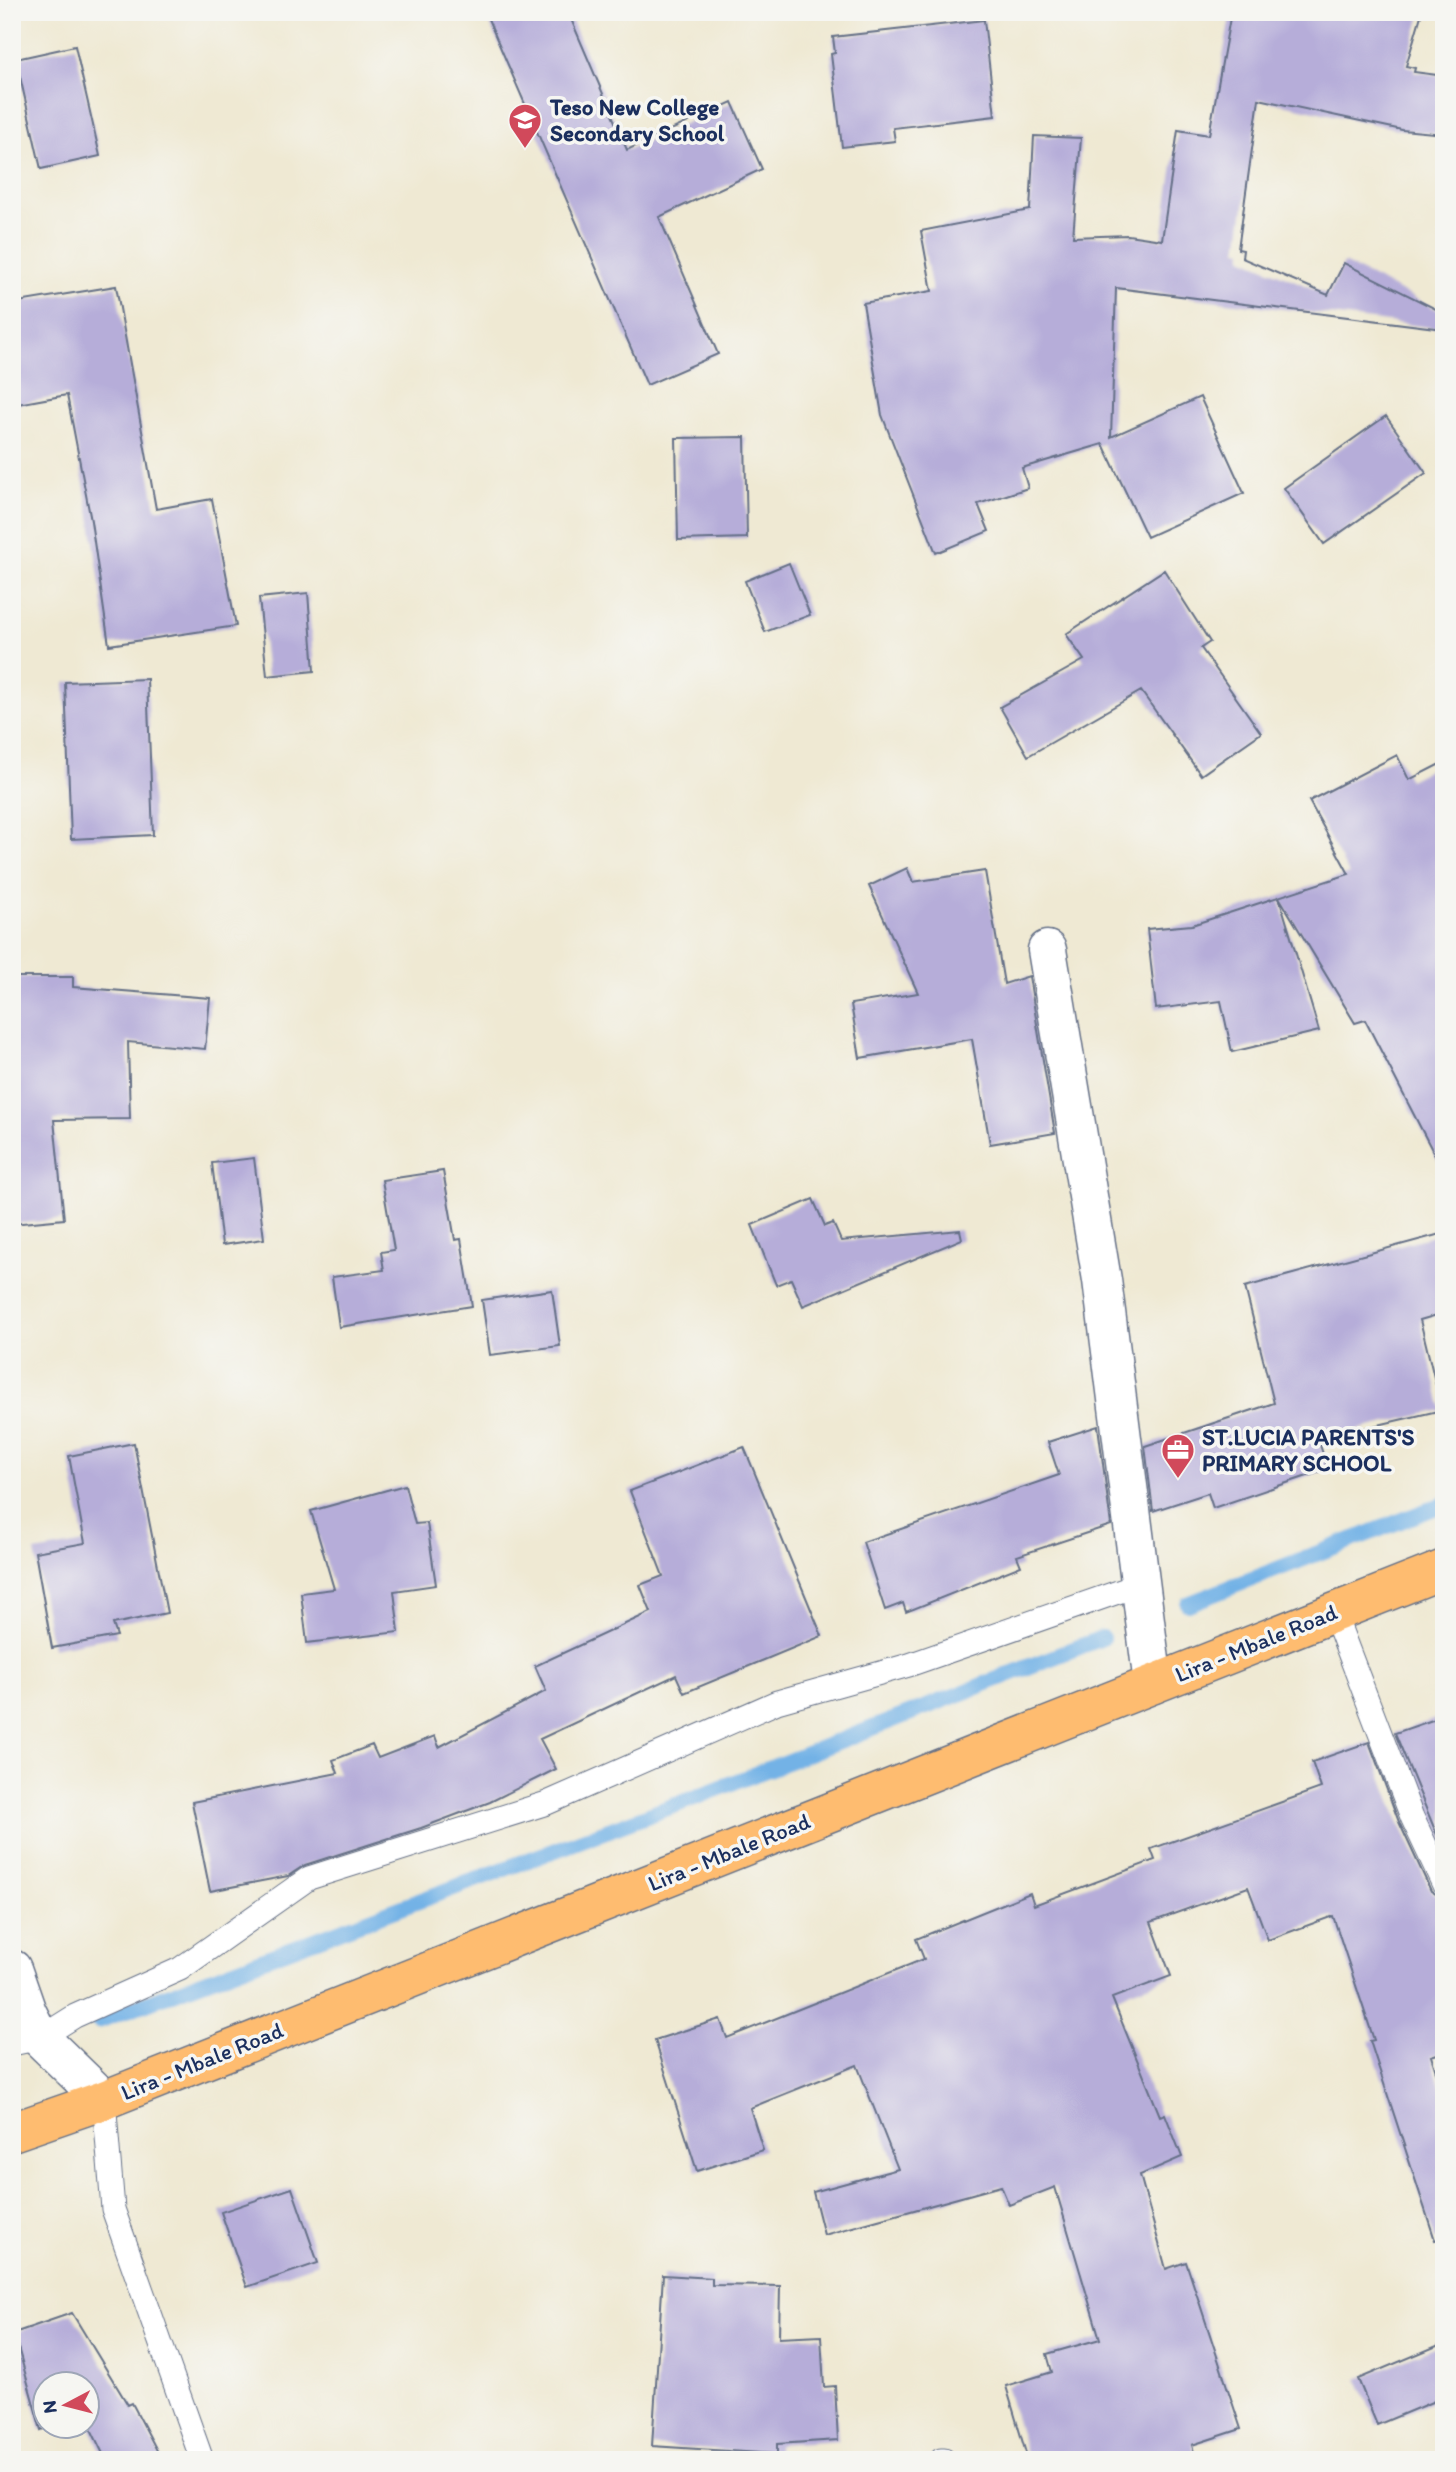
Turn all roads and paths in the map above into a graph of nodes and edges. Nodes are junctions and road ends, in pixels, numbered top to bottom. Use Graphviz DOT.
graph roads {
  1 [pos="1047,950"];
  2 [pos="1444,1569"];
  3 [pos="1141,1584"];
  4 [pos="1334,1613"];
  5 [pos="1153,1684"];
  6 [pos="1444,1885"];
  7 [pos="12,1969"];
  8 [pos="26,2041"];
  9 [pos="104,2100"];
  10 [pos="12,2132"];
  11 [pos="202,2460"];
  1 -- 3 [label="street"];
  2 -- 4 [label="main road, Lira - Mbale Road"];
  3 -- 5 [label="street"];
  3 -- 8 [label="lane"];
  4 -- 5 [label="main road, Lira - Mbale Road"];
  4 -- 6 [label="lane"];
  5 -- 9 [label="main road, Lira - Mbale Road"];
  7 -- 8 [label="street"];
  8 -- 9 [label="street"];
  9 -- 10 [label="main road, Lira - Mbale Road"];
  9 -- 11 [label="lane"];
}
